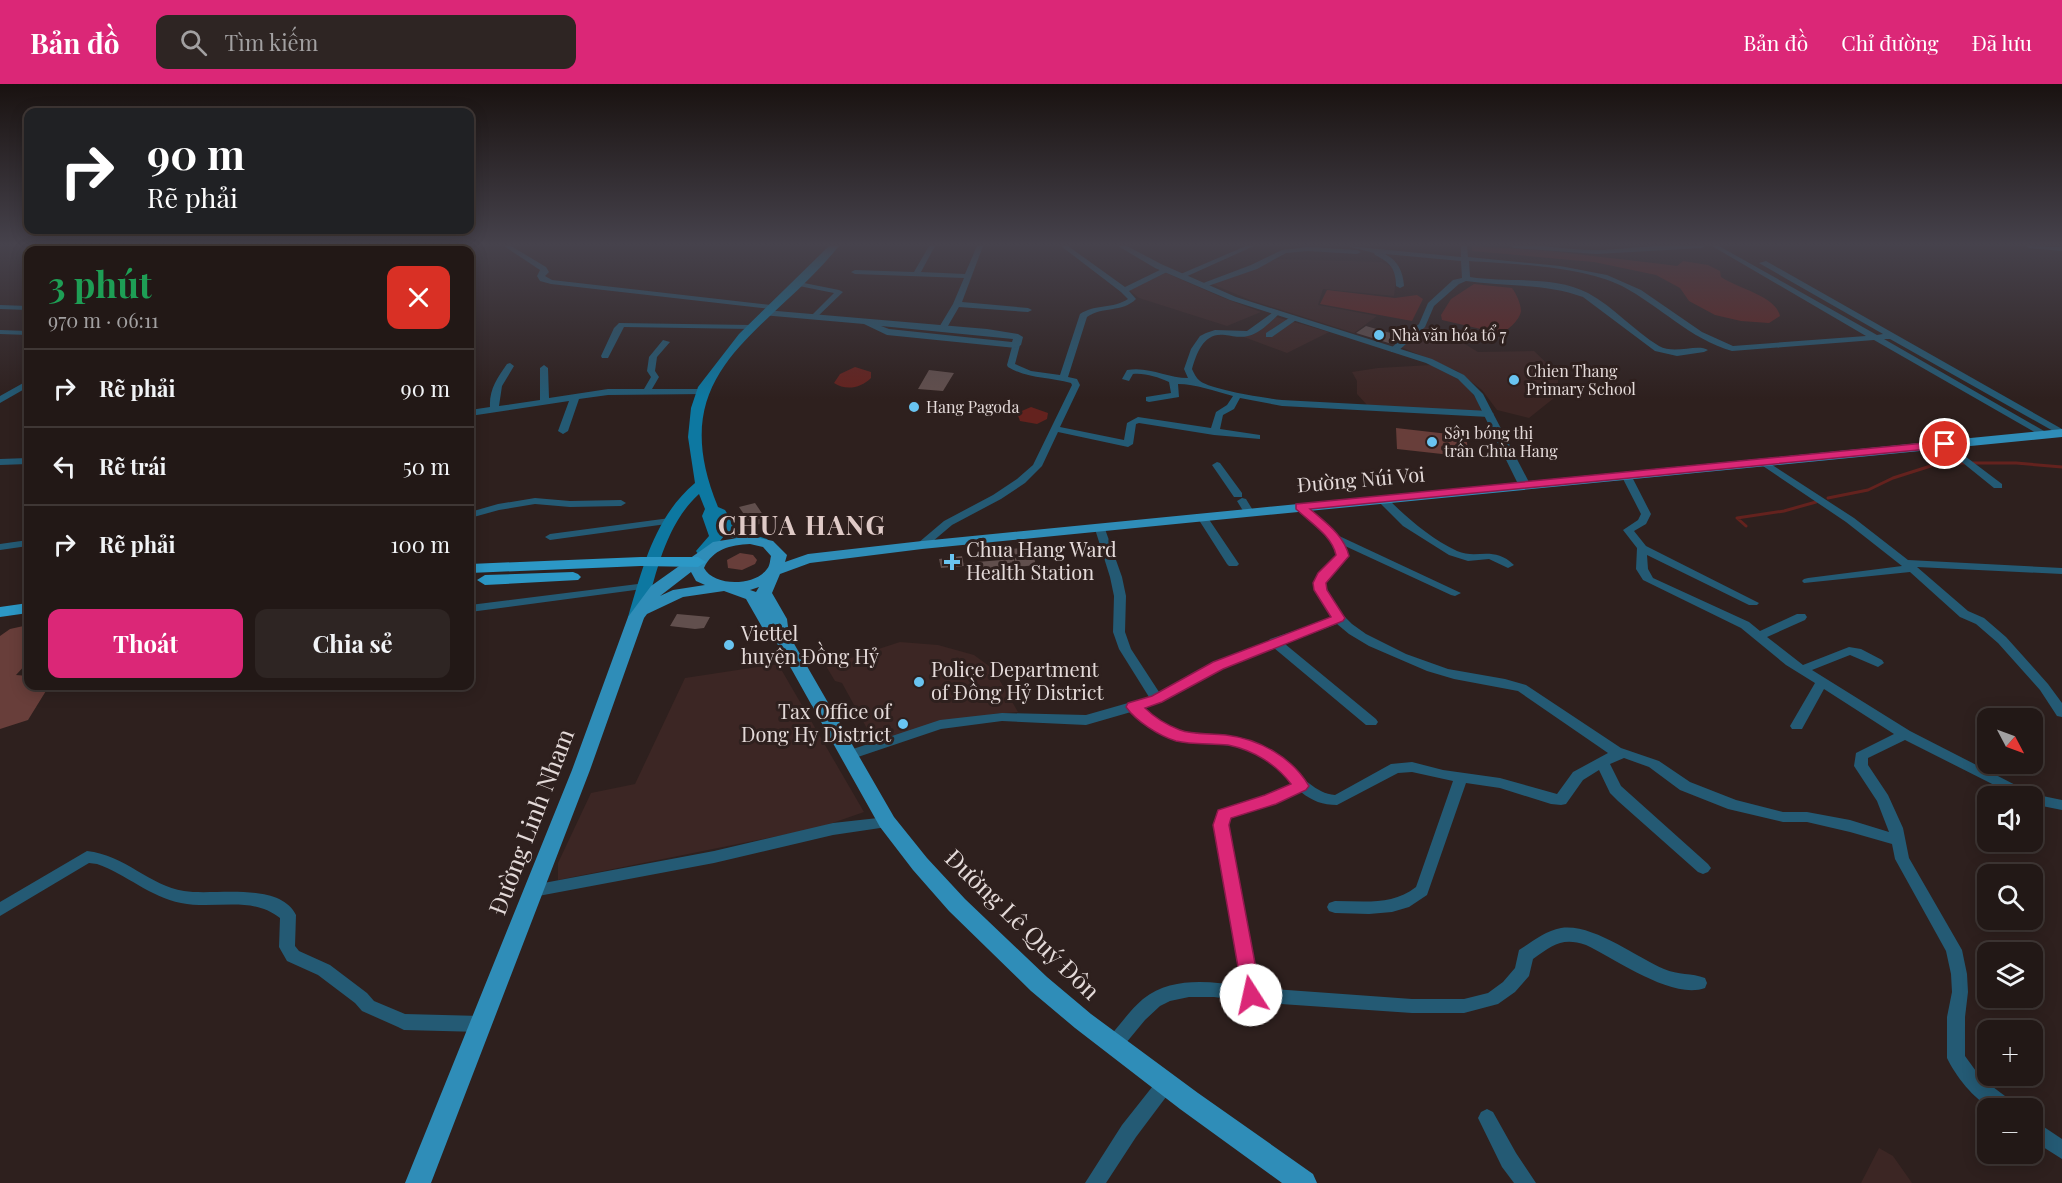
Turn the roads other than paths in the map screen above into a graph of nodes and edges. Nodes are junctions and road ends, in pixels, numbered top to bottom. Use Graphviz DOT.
graph roads {
  1 [pos="669,297"];
  2 [pos="782,297"];
  3 [pos="834,297"];
  4 [pos="960,297"];
  5 [pos="1130,297"];
  6 [pos="1236,297"];
  7 [pos="1440,297"];
  8 [pos="1588,297"];
  9 [pos="1647,297"];
  10 [pos="1806,297"];
  11 [pos="1824,297"];
  12 [pos="957,304"];
  13 [pos="0,307"];
  14 [pos="24,308"];
  15 [pos="768,310"];
  16 [pos="1028,310"];
  17 [pos="1276,312"];
  18 [pos="815,317"];
  19 [pos="1295,318"];
  20 [pos="867,322"];
  21 [pos="751,327"];
  22 [pos="942,329"];
  23 [pos="0,332"];
  24 [pos="24,333"];
  25 [pos="1269,335"];
  26 [pos="1894,336"];
  27 [pos="1877,337"];
  28 [pos="666,342"];
  29 [pos="1016,345"];
  30 [pos="1394,350"];
  31 [pos="1704,350"];
  32 [pos="604,356"];
  33 [pos="510,366"];
  34 [pos="544,368"];
  35 [pos="1063,378"];
  36 [pos="1126,379"];
  37 [pos="1173,381"];
  38 [pos="1194,381"];
  39 [pos="24,386"];
  40 [pos="647,391"];
  41 [pos="702,392"];
  42 [pos="575,396"];
  43 [pos="1237,396"];
  44 [pos="1149,399"];
  45 [pos="0,400"];
  46 [pos="545,401"];
  47 [pos="495,408"];
  48 [pos="474,411"];
  49 [pos="1489,414"];
  50 [pos="1055,429"];
  51 [pos="563,431"];
  52 [pos="1214,432"];
  53 [pos="2062,433"];
  54 [pos="2046,435"];
  55 [pos="1257,437"];
  56 [pos="1945,444"];
  57 [pos="24,461"];
  58 [pos="0,462"];
  59 [pos="1763,462"];
  60 [pos="1217,465"];
  61 [pos="1626,475"];
  62 [pos="701,485"];
  63 [pos="1525,486"];
  64 [pos="1998,486"];
  65 [pos="1382,499"];
  66 [pos="621,503"];
  67 [pos="1243,503"];
  68 [pos="1301,507"];
  69 [pos="712,509"];
  70 [pos="474,514"];
  71 [pos="1202,517"];
  72 [pos="670,522"];
  73 [pos="1100,529"];
  74 [pos="550,537"];
  75 [pos="1334,537"];
  76 [pos="24,544"];
  77 [pos="767,545"];
  78 [pos="922,545"];
  79 [pos="0,547"];
  80 [pos="1641,548"];
  81 [pos="808,559"];
  82 [pos="696,563"];
  83 [pos="1233,564"];
  84 [pos="1508,565"];
  85 [pos="1909,565"];
  86 [pos="474,569"];
  87 [pos="774,571"];
  88 [pos="2062,571"];
  89 [pos="651,572"];
  90 [pos="474,580"];
  91 [pos="1808,581"];
  92 [pos="726,587"];
  93 [pos="1455,593"];
  94 [pos="24,600"];
  95 [pos="0,603"];
  96 [pos="1753,603"];
  97 [pos="474,608"];
  98 [pos="24,609"];
  99 [pos="0,612"];
  100 [pos="636,617"];
  101 [pos="1801,617"];
  102 [pos="1339,618"];
  103 [pos="781,635"];
  104 [pos="1758,636"];
  105 [pos="1274,642"];
  106 [pos="1878,663"];
  107 [pos="1802,670"];
  108 [pos="1822,682"];
  109 [pos="2048,692"];
  110 [pos="2062,692"];
  111 [pos="1157,699"];
  112 [pos="1134,707"];
  113 [pos="2062,713"];
  114 [pos="1371,722"];
  115 [pos="1797,726"];
  116 [pos="1905,734"];
  117 [pos="1618,753"];
  118 [pos="849,755"];
  119 [pos="1602,761"];
  120 [pos="1461,778"];
  121 [pos="1301,786"];
  122 [pos="2007,786"];
  123 [pos="2043,801"];
  124 [pos="2062,805"];
  125 [pos="887,822"];
  126 [pos="1898,840"];
  127 [pos="1704,868"];
  128 [pos="533,891"];
  129 [pos="1335,907"];
  130 [pos="0,910"];
  131 [pos="1699,983"];
  132 [pos="1251,995"];
  133 [pos="481,1024"];
  134 [pos="1115,1043"];
  135 [pos="1166,1083"];
  136 [pos="1994,1098"];
  137 [pos="1487,1118"];
  138 [pos="2043,1136"];
  139 [pos="2062,1150"];
  140 [pos="417,1183"];
  141 [pos="1095,1183"];
  142 [pos="1304,1183"];
  143 [pos="1526,1183"];
  1 -- 15 [label="street"];
  2 -- 15 [label="main road"];
  3 -- 18 [label="street"];
  4 -- 12 [label="street"];
  5 -- 35 [label="street"];
  6 -- 17 [label="street"];
  7 -- 30 [label="street"];
  8 -- 31 [label="street"];
  9 -- 27 [label="street"];
  10 -- 27 [label="street"];
  11 -- 26 [label="street"];
  12 -- 16 [label="street"];
  12 -- 22 [label="street"];
  13 -- 14 [label="street"];
  15 -- 18 [label="street"];
  15 -- 21 [label="main road"];
  17 -- 19 [label="street"];
  17 -- 38 [label="street"];
  18 -- 20 [label="street"];
  19 -- 25 [label="street"];
  19 -- 30 [label="street"];
  20 -- 22 [label="street"];
  20 -- 29 [label="street"];
  21 -- 32 [label="street"];
  21 -- 41 [label="main road"];
  22 -- 29 [label="street"];
  23 -- 24 [label="street"];
  26 -- 27 [label="street"];
  26 -- 53 [label="street"];
  27 -- 54 [label="street"];
  28 -- 40 [label="street"];
  29 -- 35 [label="street"];
  30 -- 49 [label="street"];
  33 -- 47 [label="street"];
  34 -- 46 [label="street"];
  35 -- 50 [label="street"];
  36 -- 37 [label="street"];
  37 -- 38 [label="street"];
  37 -- 44 [label="street"];
  38 -- 43 [label="street"];
  39 -- 45 [label="street"];
  40 -- 41 [label="street"];
  40 -- 42 [label="street"];
  41 -- 62 [label="main road"];
  42 -- 46 [label="street"];
  42 -- 51 [label="street"];
  43 -- 49 [label="street"];
  43 -- 52 [label="street"];
  46 -- 47 [label="street"];
  47 -- 48 [label="street"];
  49 -- 63 [label="street"];
  50 -- 52 [label="street"];
  50 -- 78 [label="street"];
  52 -- 55 [label="street"];
  53 -- 54 [label="main road, Đường Núi Voi"];
  54 -- 56 [label="main road, Đường Núi Voi"];
  56 -- 59 [label="main road, Đường Núi Voi"];
  56 -- 64 [label="street"];
  57 -- 58 [label="street"];
  59 -- 61 [label="main road, Đường Núi Voi"];
  59 -- 85 [label="street"];
  60 -- 67 [label="street"];
  61 -- 63 [label="main road, Đường Núi Voi"];
  61 -- 80 [label="street"];
  62 -- 69 [label="main road"];
  62 -- 72 [label="main road, Đường Linh Nham"];
  63 -- 65 [label="main road, Đường Núi Voi"];
  65 -- 68 [label="main road, Đường Núi Voi"];
  65 -- 84 [label="street"];
  66 -- 70 [label="street"];
  67 -- 68 [label="main road, Đường Núi Voi"];
  67 -- 71 [label="main road, Đường Núi Voi"];
  68 -- 75 [label="street"];
  69 -- 77 [label="main road"];
  69 -- 82 [label="main road"];
  71 -- 73 [label="main road, Đường Núi Voi"];
  71 -- 83 [label="street"];
  72 -- 74 [label="street"];
  72 -- 89 [label="main road, Đường Linh Nham"];
  73 -- 78 [label="main road, Đường Núi Voi"];
  73 -- 111 [label="street"];
  75 -- 93 [label="street"];
  75 -- 102 [label="street"];
  76 -- 79 [label="street"];
  77 -- 81 [label="main road, Đường Núi Voi"];
  77 -- 82 [label="main road, Đường Núi Voi"];
  77 -- 87 [label="main road, Đường Lê Quý Đôn"];
  78 -- 81 [label="main road, Đường Núi Voi"];
  80 -- 96 [label="street"];
  80 -- 104 [label="street"];
  81 -- 87 [label="main road, Đường Núi Voi"];
  82 -- 89 [label="highway"];
  82 -- 92 [label="main road, Đường Lê Quý Đôn"];
  82 -- 100 [label="main road, Đường Núi Voi"];
  85 -- 88 [label="street"];
  85 -- 91 [label="street"];
  85 -- 109 [label="street"];
  86 -- 89 [label="highway"];
  87 -- 92 [label="main road, Đường Núi Voi"];
  87 -- 103 [label="main road, Đường Lê Quý Đôn"];
  89 -- 90 [label="highway"];
  89 -- 97 [label="street"];
  89 -- 100 [label="main road, Đường Linh Nham"];
  92 -- 100 [label="main road, Đường Núi Voi"];
  92 -- 103 [label="main road, Đường Lê Quý Đôn"];
  94 -- 95 [label="highway"];
  98 -- 99 [label="highway"];
  100 -- 128 [label="main road, Đường Linh Nham"];
  101 -- 104 [label="street"];
  102 -- 105 [label="street"];
  102 -- 117 [label="street"];
  103 -- 118 [label="main road, Đường Lê Quý Đôn"];
  104 -- 107 [label="street"];
  105 -- 111 [label="street"];
  105 -- 114 [label="street"];
  106 -- 107 [label="street"];
  107 -- 108 [label="street"];
  108 -- 115 [label="street"];
  108 -- 116 [label="street"];
  109 -- 110 [label="street"];
  109 -- 113 [label="street"];
  111 -- 112 [label="street"];
  112 -- 118 [label="street"];
  112 -- 121 [label="street"];
  116 -- 122 [label="street"];
  116 -- 126 [label="street"];
  117 -- 119 [label="street"];
  117 -- 126 [label="street"];
  118 -- 125 [label="main road, Đường Lê Quý Đôn"];
  119 -- 120 [label="street"];
  119 -- 127 [label="street"];
  120 -- 121 [label="street"];
  120 -- 129 [label="street"];
  121 -- 132 [label="street"];
  123 -- 124 [label="street"];
  125 -- 128 [label="street"];
  125 -- 134 [label="main road, Đường Lê Quý Đôn"];
  126 -- 136 [label="street"];
  128 -- 133 [label="main road, Đường Linh Nham"];
  130 -- 133 [label="street"];
  131 -- 132 [label="street"];
  132 -- 134 [label="street"];
  133 -- 140 [label="main road, Đường Linh Nham"];
  134 -- 135 [label="main road, Đường Lê Quý Đôn"];
  135 -- 141 [label="street"];
  135 -- 142 [label="main road, Đường Lê Quý Đôn"];
  137 -- 143 [label="street"];
  138 -- 139 [label="street"];
}
